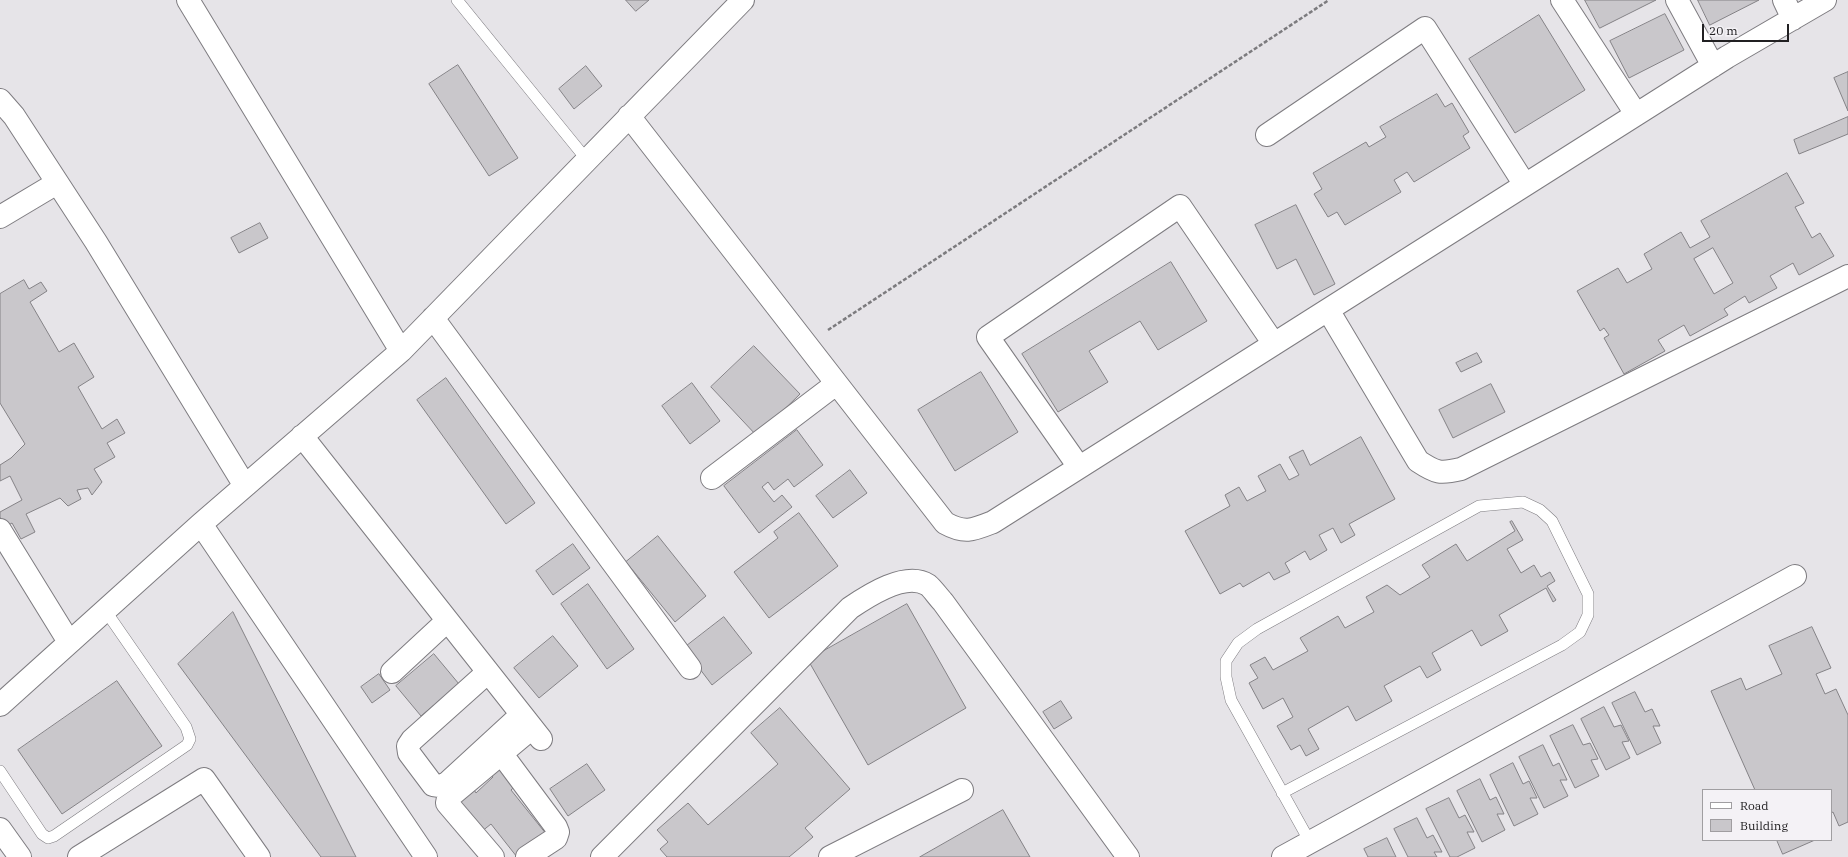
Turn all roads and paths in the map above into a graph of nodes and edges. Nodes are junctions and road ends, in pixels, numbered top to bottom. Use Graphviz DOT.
graph roads {
  1 [pos="188,0"];
  2 [pos="457,0"];
  3 [pos="743,0"];
  4 [pos="1329,0"];
  5 [pos="1562,0"];
  6 [pos="1677,0"];
  7 [pos="1825,0"];
  8 [pos="1788,9"];
  9 [pos="1713,66"];
  10 [pos="0,100"];
  11 [pos="1636,114"];
  12 [pos="629,116"];
  13 [pos="1267,134"];
  14 [pos="587,160"];
  15 [pos="57,183"];
  16 [pos="1525,185"];
  17 [pos="0,217"];
  18 [pos="1848,276"];
  19 [pos="1328,310"];
  20 [pos="433,318"];
  21 [pos="806,344"];
  22 [pos="1274,344"];
  23 [pos="401,350"];
  24 [pos="836,384"];
  25 [pos="302,436"];
  26 [pos="1079,467"];
  27 [pos="712,478"];
  28 [pos="245,486"];
  29 [pos="201,524"];
  30 [pos="0,530"];
  31 [pos="1794,576"];
  32 [pos="105,610"];
  33 [pos="447,621"];
  34 [pos="69,642"];
  35 [pos="690,668"];
  36 [pos="392,672"];
  37 [pos="488,672"];
  38 [pos="0,705"];
  39 [pos="531,727"];
  40 [pos="501,753"];
  41 [pos="0,772"];
  42 [pos="962,790"];
  43 [pos="1282,793"];
  44 [pos="0,829"];
  45 [pos="1310,842"];
  46 [pos="256,856"];
  47 [pos="20,857"];
  48 [pos="79,857"];
  49 [pos="426,857"];
  50 [pos="493,857"];
  51 [pos="527,857"];
  52 [pos="602,857"];
  53 [pos="830,857"];
  54 [pos="1128,857"];
  55 [pos="1283,857"];
  1 -- 23 [label="street"];
  2 -- 14 [label="lane"];
  3 -- 12 [label="street"];
  4 -- 21 [label="path"];
  5 -- 11 [label="street"];
  6 -- 9 [label="street"];
  7 -- 8 [label="street"];
  8 -- 9 [label="street"];
  9 -- 11 [label="street"];
  10 -- 15 [label="street"];
  11 -- 16 [label="street"];
  12 -- 14 [label="street"];
  12 -- 21 [label="street"];
  13 -- 16 [label="street"];
  14 -- 20 [label="street"];
  15 -- 17 [label="street"];
  15 -- 28 [label="street"];
  16 -- 19 [label="street"];
  18 -- 19 [label="street"];
  19 -- 22 [label="street"];
  20 -- 23 [label="street"];
  20 -- 35 [label="street"];
  21 -- 24 [label="street"];
  22 -- 26 [label="street"];
  22 -- 26 [label="street"];
  23 -- 25 [label="street"];
  24 -- 26 [label="street"];
  24 -- 27 [label="street"];
  25 -- 28 [label="street"];
  25 -- 33 [label="street"];
  28 -- 29 [label="street"];
  29 -- 32 [label="street"];
  29 -- 49 [label="street"];
  30 -- 34 [label="street"];
  31 -- 45 [label="street"];
  32 -- 34 [label="street"];
  32 -- 41 [label="lane"];
  33 -- 36 [label="street"];
  33 -- 37 [label="street"];
  34 -- 38 [label="street"];
  37 -- 39 [label="street"];
  37 -- 39 [label="street"];
  39 -- 40 [label="street"];
  40 -- 50 [label="street"];
  40 -- 51 [label="street"];
  42 -- 53 [label="street"];
  43 -- 43 [label="lane"];
  43 -- 45 [label="lane"];
  44 -- 47 [label="street"];
  45 -- 55 [label="street"];
  46 -- 48 [label="street"];
  52 -- 54 [label="street"];
}
